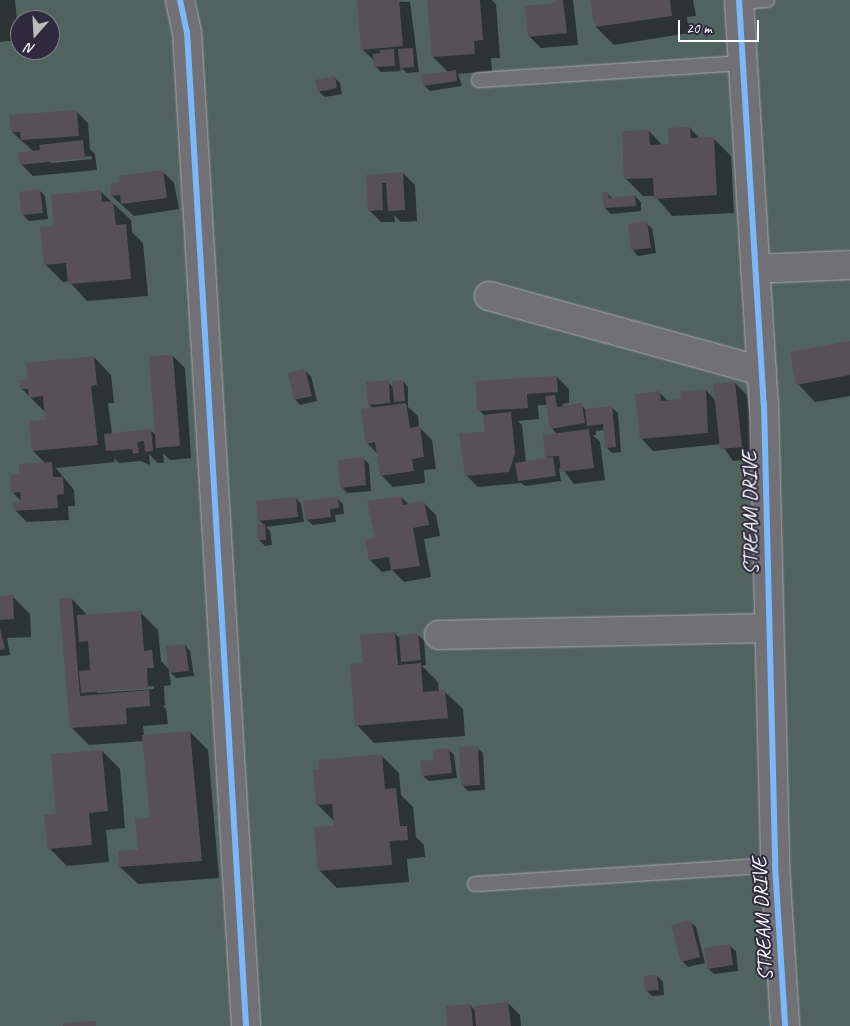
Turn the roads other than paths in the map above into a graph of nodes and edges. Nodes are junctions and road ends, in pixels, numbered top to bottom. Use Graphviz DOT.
graph roads {
  1 [pos="180,0"];
  2 [pos="767,0"];
  3 [pos="739,1"];
  4 [pos="743,63"];
  5 [pos="479,80"];
  6 [pos="850,265"];
  7 [pos="755,269"];
  8 [pos="489,296"];
  9 [pos="762,371"];
  10 [pos="768,628"];
  11 [pos="439,634"];
  12 [pos="775,865"];
  13 [pos="475,884"];
  14 [pos="246,1026"];
  15 [pos="785,1026"];
  1 -- 14 [label="street"];
  2 -- 3 [label="lane"];
  3 -- 4 [label="street, STREAM DRIVE"];
  4 -- 5 [label="lane"];
  4 -- 7 [label="street, STREAM DRIVE"];
  6 -- 7 [label="street"];
  7 -- 9 [label="street, STREAM DRIVE"];
  8 -- 9 [label="street"];
  9 -- 10 [label="street, STREAM DRIVE"];
  10 -- 11 [label="street"];
  10 -- 12 [label="street, STREAM DRIVE"];
  12 -- 13 [label="lane"];
  12 -- 15 [label="street, STREAM DRIVE"];
}
